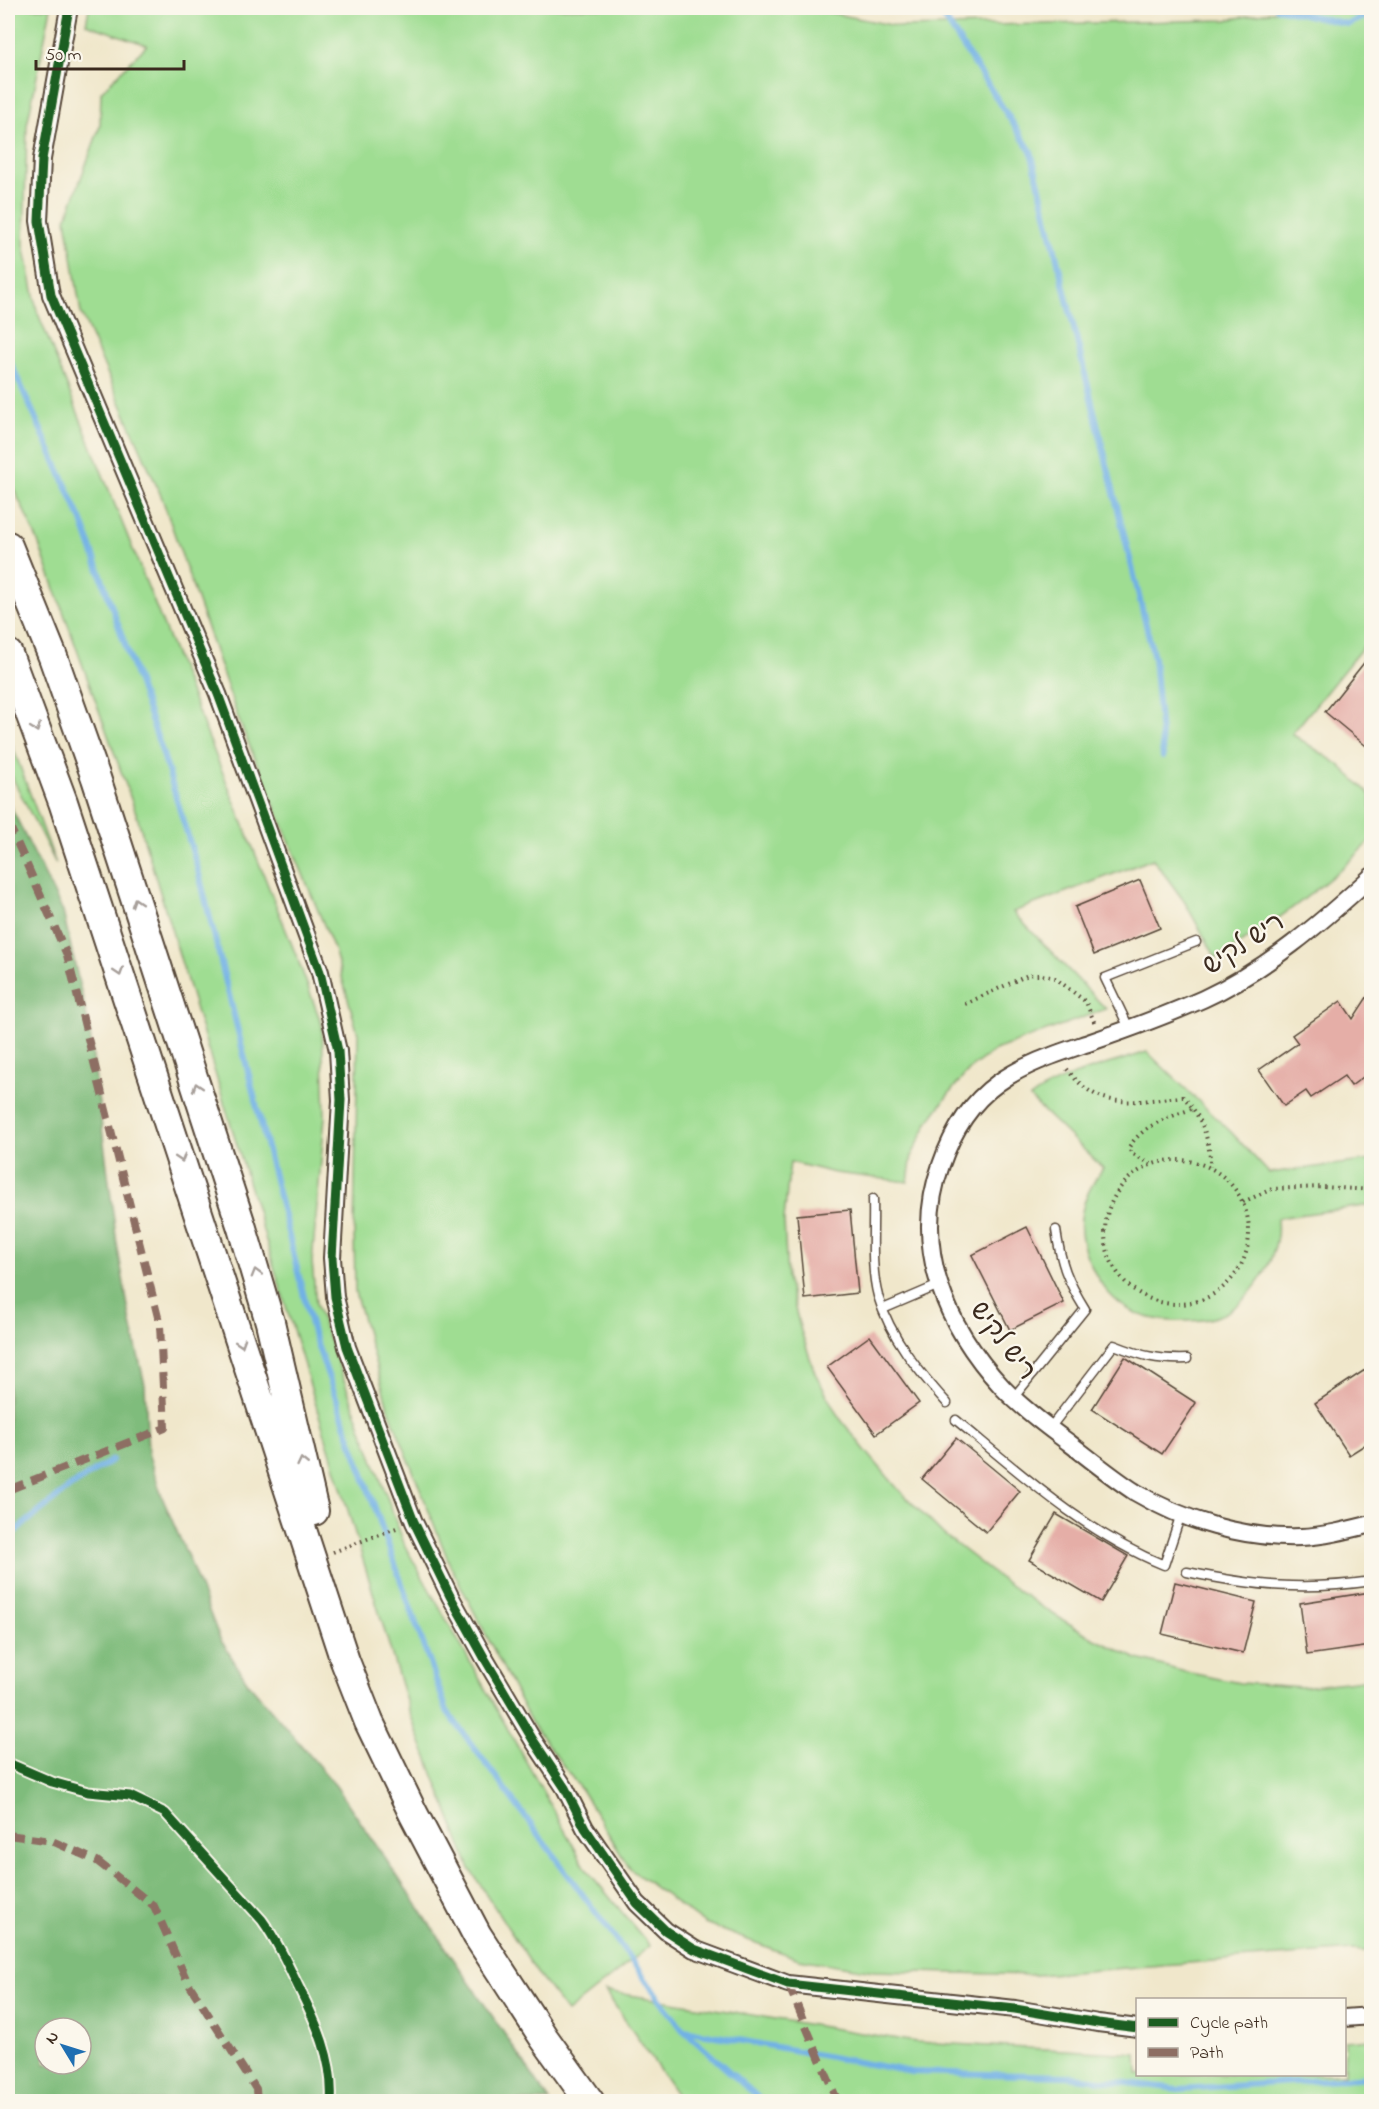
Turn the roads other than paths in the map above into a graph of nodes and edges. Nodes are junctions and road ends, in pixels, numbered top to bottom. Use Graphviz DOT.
graph roads {
  1 [pos="69,8"];
  2 [pos="8,546"];
  3 [pos="8,654"];
  4 [pos="1371,876"];
  5 [pos="1196,942"];
  6 [pos="1129,1028"];
  7 [pos="873,1199"];
  8 [pos="1056,1230"];
  9 [pos="939,1285"];
  10 [pos="883,1309"];
  11 [pos="1187,1359"];
  12 [pos="1014,1397"];
  13 [pos="947,1403"];
  14 [pos="956,1420"];
  15 [pos="1050,1428"];
  16 [pos="1180,1514"];
  17 [pos="1371,1524"];
  18 [pos="1187,1572"];
  19 [pos="1371,1581"];
  20 [pos="369,1722"];
  21 [pos="1371,2016"];
  22 [pos="1346,2018"];
  23 [pos="1136,2028"];
  24 [pos="590,2102"];
  1 -- 23 [label="street"];
  20 -- 2 [label="highway, one-way"];
  3 -- 20 [label="highway, one-way"];
  4 -- 6 [label="street, ריש לקיש"];
  5 -- 6 [label="lane"];
  6 -- 9 [label="street, ריש לקיש"];
  7 -- 10 [label="lane"];
  8 -- 12 [label="lane"];
  9 -- 10 [label="lane"];
  9 -- 12 [label="street, ריש לקיש"];
  10 -- 13 [label="lane"];
  11 -- 15 [label="lane"];
  12 -- 15 [label="street, ריש לקיש"];
  14 -- 16 [label="lane"];
  15 -- 16 [label="street, ריש לקיש"];
  16 -- 17 [label="street, ריש לקיש"];
  18 -- 19 [label="lane"];
  20 -- 24 [label="highway"];
  21 -- 22 [label="street"];
}
